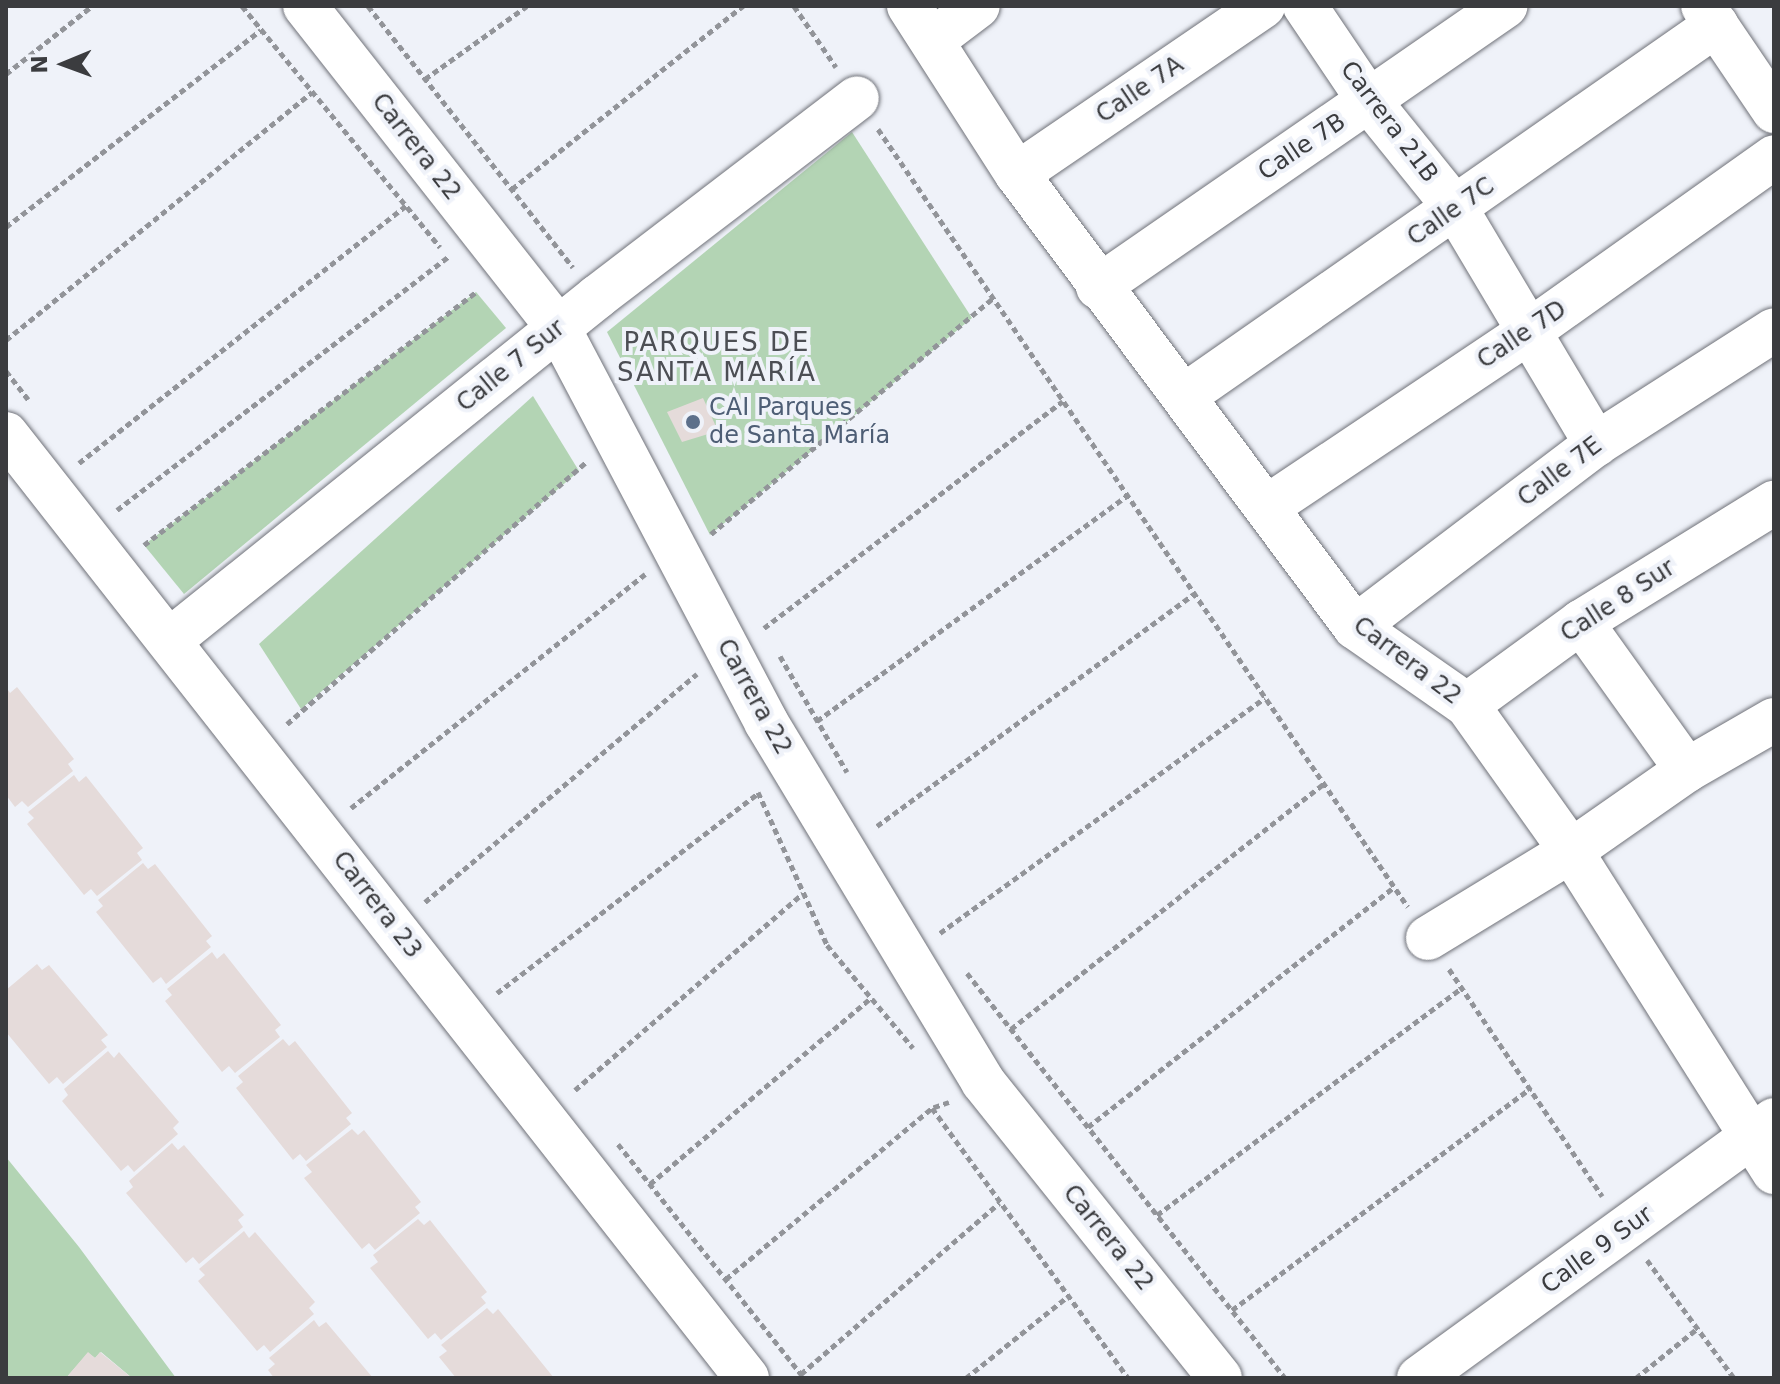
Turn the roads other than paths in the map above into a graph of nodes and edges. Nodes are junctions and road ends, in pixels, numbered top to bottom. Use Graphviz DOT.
graph roads {
  1 [pos="305,6"];
  2 [pos="978,6"];
  3 [pos="1263,6"];
  4 [pos="1305,6"];
  5 [pos="1505,6"];
  6 [pos="1710,15"];
  7 [pos="921,23"];
  8 [pos="857,98"];
  9 [pos="1369,101"];
  10 [pos="1774,111"];
  11 [pos="1774,157"];
  12 [pos="1017,174"];
  13 [pos="1456,209"];
  14 [pos="1098,287"];
  15 [pos="559,329"];
  16 [pos="1531,330"];
  17 [pos="1774,331"];
  18 [pos="1184,396"];
  19 [pos="6,434"];
  20 [pos="1596,444"];
  21 [pos="1774,503"];
  22 [pos="1267,507"];
  23 [pos="1581,622"];
  24 [pos="1355,627"];
  25 [pos="170,640"];
  26 [pos="1467,705"];
  27 [pos="1774,720"];
  28 [pos="1687,770"];
  29 [pos="1571,851"];
  30 [pos="1428,938"];
  31 [pos="1764,1127"];
  32 [pos="1774,1172"];
  33 [pos="747,1378"];
  34 [pos="1220,1378"];
  35 [pos="1419,1378"];
  1 -- 15 [label="street, Carrera 22"];
  2 -- 7 [label="street"];
  3 -- 12 [label="street, Calle 7A"];
  4 -- 9 [label="street, Carrera 21B"];
  5 -- 9 [label="street, Calle 7B"];
  6 -- 10 [label="street"];
  6 -- 13 [label="street, Calle 7C"];
  7 -- 12 [label="street, Carrera 22"];
  8 -- 15 [label="street, Calle 7 Sur"];
  9 -- 13 [label="street, Carrera 21B"];
  9 -- 14 [label="street, Calle 7B"];
  11 -- 16 [label="street, Calle 7D"];
  12 -- 14 [label="street, Carrera 22"];
  13 -- 16 [label="street, Carrera 21B"];
  13 -- 18 [label="street, Calle 7C"];
  14 -- 18 [label="street, Carrera 22"];
  15 -- 25 [label="street, Calle 7 Sur"];
  15 -- 34 [label="street, Carrera 22"];
  16 -- 20 [label="street, Carrera 21B"];
  16 -- 22 [label="street, Calle 7D"];
  17 -- 20 [label="street, Calle 7E"];
  18 -- 22 [label="street, Carrera 22"];
  19 -- 25 [label="street, Carrera 23"];
  20 -- 24 [label="street, Calle 7E"];
  21 -- 23 [label="street, Calle 8 Sur"];
  22 -- 24 [label="street, Carrera 22"];
  23 -- 26 [label="street, Calle 8 Sur"];
  23 -- 28 [label="street"];
  24 -- 26 [label="street, Carrera 22"];
  25 -- 33 [label="street, Carrera 23"];
  26 -- 29 [label="street, Carrera 22"];
  27 -- 28 [label="street"];
  28 -- 29 [label="street"];
  29 -- 30 [label="street"];
  29 -- 31 [label="street, Carrera 22"];
  31 -- 32 [label="street, Carrera 22"];
  31 -- 35 [label="street, Calle 9 Sur"];
}
